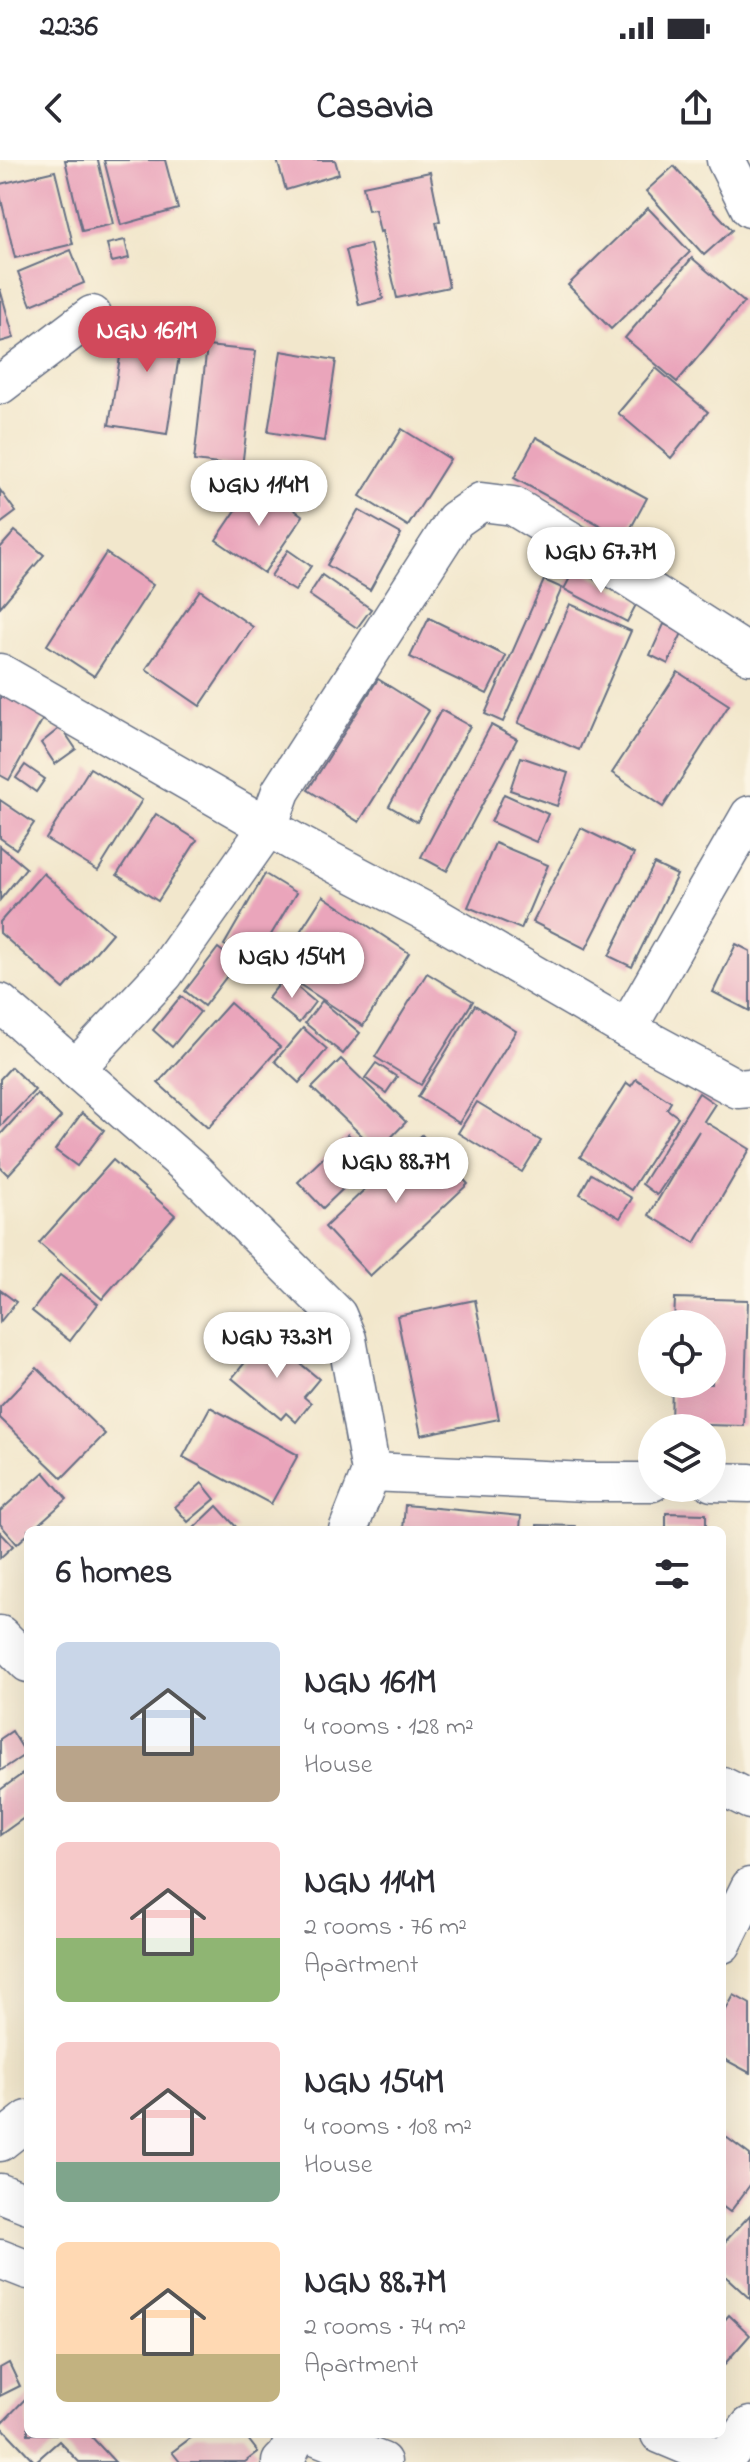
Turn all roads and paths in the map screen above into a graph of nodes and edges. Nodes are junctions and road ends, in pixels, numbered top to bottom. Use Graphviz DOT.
graph roads {
  1 [pos="726,160"];
  2 [pos="750,208"];
  3 [pos="92,315"];
  4 [pos="0,385"];
  5 [pos="750,655"];
  6 [pos="0,673"];
  7 [pos="750,815"];
  8 [pos="268,827"];
  9 [pos="0,1003"];
  10 [pos="627,1029"];
  11 [pos="75,1069"];
  12 [pos="750,1088"];
  13 [pos="371,1472"];
  14 [pos="638,1482"];
  15 [pos="726,1482"];
  16 [pos="750,1483"];
  17 [pos="350,1526"];
  18 [pos="0,1635"];
  19 [pos="24,1659"];
  20 [pos="726,1788"];
  21 [pos="750,1800"];
  22 [pos="750,1887"];
  23 [pos="726,1936"];
  24 [pos="24,2123"];
  25 [pos="0,2142"];
  26 [pos="0,2193"];
  27 [pos="24,2202"];
  28 [pos="0,2259"];
  29 [pos="24,2268"];
  30 [pos="750,2426"];
  31 [pos="295,2438"];
  32 [pos="322,2438"];
  33 [pos="669,2438"];
  34 [pos="281,2462"];
  35 [pos="382,2462"];
  36 [pos="723,2462"];
  1 -- 2 [label="street"];
  3 -- 4 [label="street"];
  5 -- 8 [label="street"];
  6 -- 8 [label="street"];
  7 -- 10 [label="street"];
  8 -- 10 [label="street"];
  8 -- 11 [label="street"];
  9 -- 11 [label="street"];
  10 -- 12 [label="street"];
  11 -- 13 [label="street"];
  13 -- 14 [label="street"];
  13 -- 17 [label="street"];
  15 -- 16 [label="street"];
  18 -- 19 [label="street"];
  20 -- 21 [label="street"];
  22 -- 23 [label="street"];
  24 -- 25 [label="street"];
  26 -- 27 [label="street"];
  28 -- 29 [label="street"];
  30 -- 36 [label="street"];
  31 -- 34 [label="street"];
  32 -- 35 [label="street"];
  33 -- 36 [label="street"];
}
